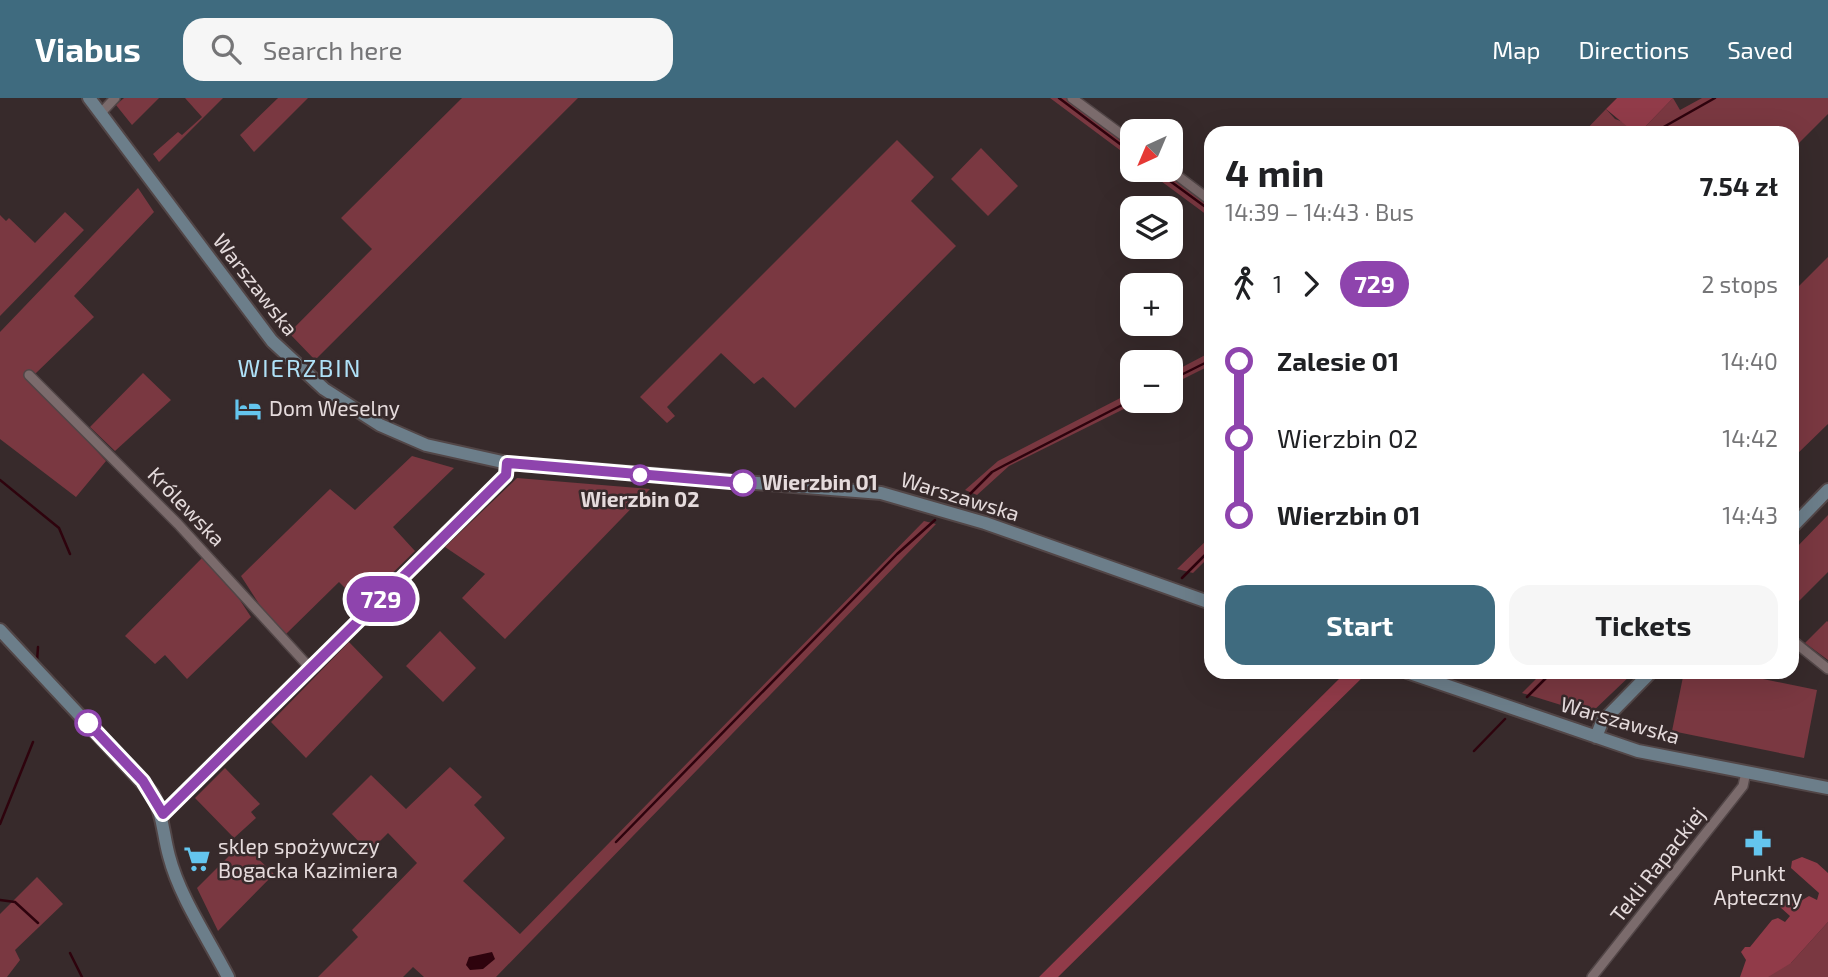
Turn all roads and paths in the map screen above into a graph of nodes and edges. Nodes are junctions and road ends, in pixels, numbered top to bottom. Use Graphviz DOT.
graph roads {
  1 [pos="89,98"];
  2 [pos="115,98"];
  3 [pos="1072,98"];
  4 [pos="101,113"];
  5 [pos="1120,133"];
  6 [pos="1183,180"];
  7 [pos="1204,196"];
  8 [pos="29,375"];
  9 [pos="507,463"];
  10 [pos="1828,490"];
  11 [pos="1799,520"];
  12 [pos="1204,601"];
  13 [pos="0,630"];
  14 [pos="1799,645"];
  15 [pos="1828,668"];
  16 [pos="311,669"];
  17 [pos="1427,679"];
  18 [pos="1644,679"];
  19 [pos="1596,737"];
  20 [pos="1746,772"];
  21 [pos="1828,788"];
  22 [pos="163,814"];
  23 [pos="228,977"];
  24 [pos="1592,977"];
  1 -- 4 [label="main road, Warszawska"];
  2 -- 4 [label="street"];
  3 -- 5 [label="street"];
  4 -- 9 [label="main road, Warszawska"];
  6 -- 7 [label="street"];
  8 -- 16 [label="street, Królewska"];
  9 -- 12 [label="main road, Warszawska"];
  9 -- 16 [label="street"];
  10 -- 11 [label="main road"];
  13 -- 22 [label="main road"];
  14 -- 15 [label="street"];
  16 -- 22 [label="street"];
  17 -- 19 [label="main road, Warszawska"];
  18 -- 19 [label="main road"];
  19 -- 20 [label="main road, Warszawska"];
  20 -- 21 [label="main road, Warszawska"];
  20 -- 24 [label="street, Tekli Rapackiej"];
  22 -- 23 [label="main road"];
}
